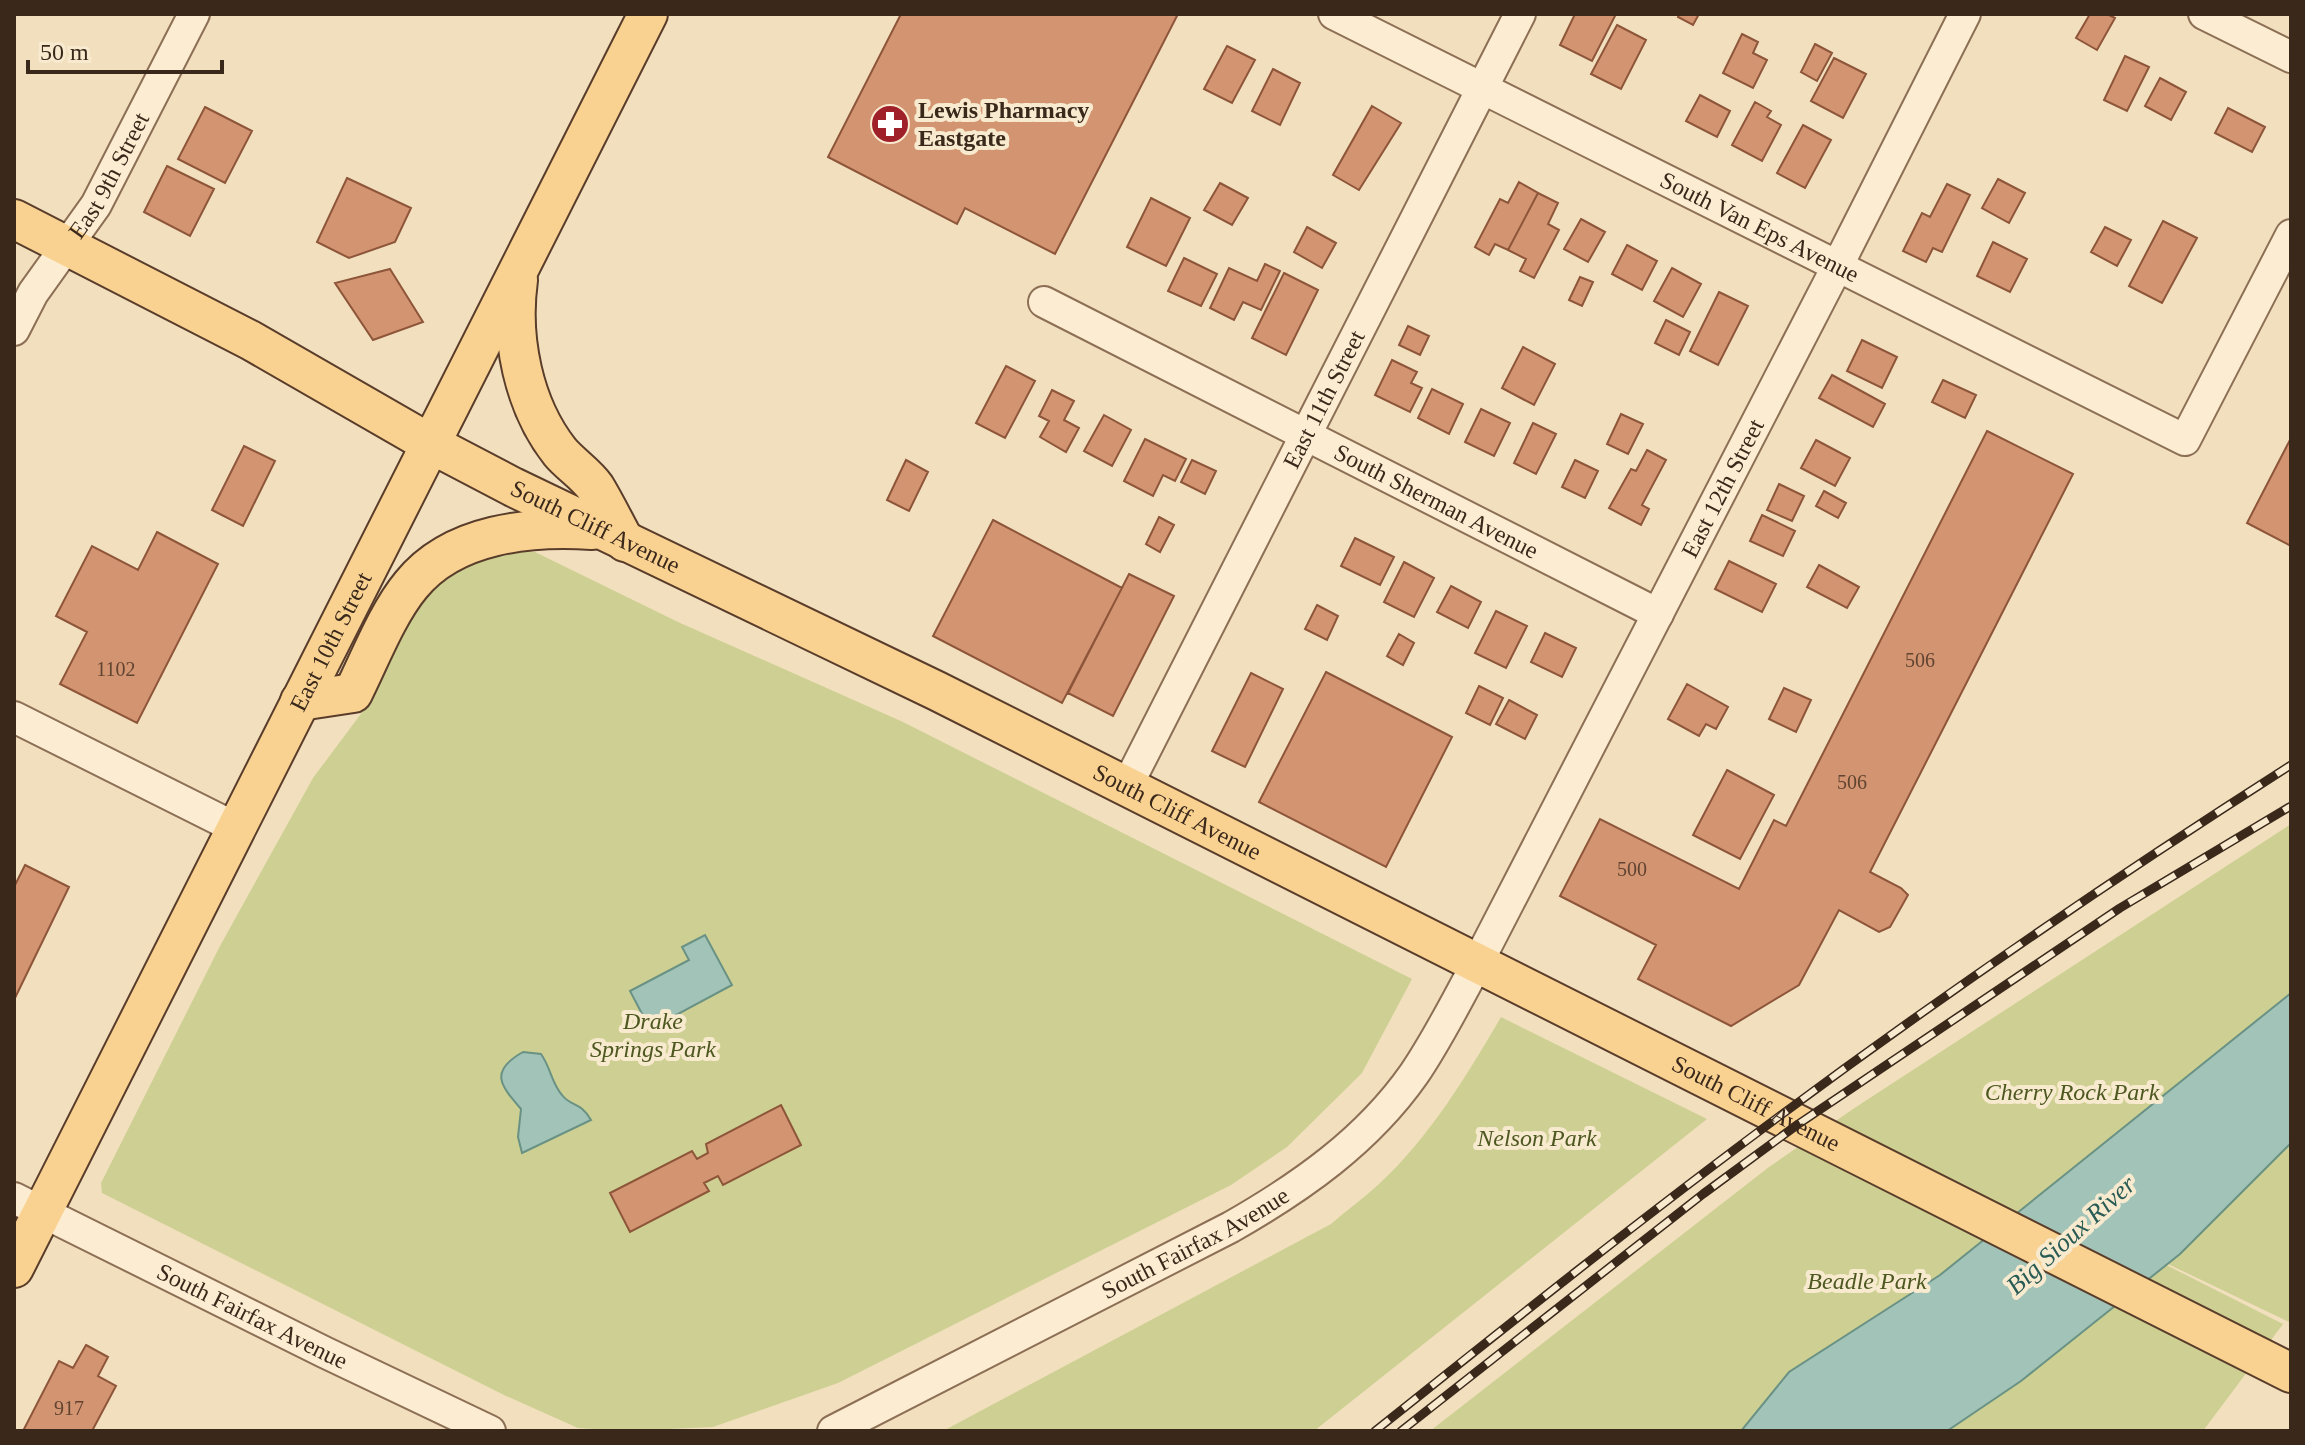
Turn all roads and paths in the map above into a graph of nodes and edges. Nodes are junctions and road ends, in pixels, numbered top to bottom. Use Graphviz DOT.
graph roads {
  1 [pos="194,14"];
  2 [pos="648,14"];
  3 [pos="1334,14"];
  4 [pos="1520,14"];
  5 [pos="1965,14"];
  6 [pos="2204,14"];
  7 [pos="2291,57"];
  8 [pos="1481,88"];
  9 [pos="14,219"];
  10 [pos="2291,235"];
  11 [pos="68,247"];
  12 [pos="520,265"];
  13 [pos="1838,265"];
  14 [pos="1044,302"];
  15 [pos="14,330"];
  16 [pos="1304,436"];
  17 [pos="429,443"];
  18 [pos="614,536"];
  19 [pos="1658,614"];
  20 [pos="300,701"];
  21 [pos="14,717"];
  22 [pos="1127,786"];
  23 [pos="236,828"];
  24 [pos="1478,962"];
  25 [pos="28,1205"];
  26 [pos="14,1268"];
  27 [pos="2291,1373"];
  28 [pos="490,1431"];
  29 [pos="833,1431"];
  1 -- 11 [label="street, East 9th Street"];
  2 -- 12 [label="main road, East 10th Street"];
  3 -- 8 [label="street, South Van Eps Avenue"];
  4 -- 8 [label="street, East 11th Street"];
  5 -- 13 [label="street, East 12th Street"];
  6 -- 7 [label="street"];
  8 -- 13 [label="street, South Van Eps Avenue"];
  8 -- 16 [label="street, East 11th Street"];
  9 -- 11 [label="main road, South Cliff Avenue"];
  10 -- 13 [label="street, South Van Eps Avenue"];
  11 -- 15 [label="street, East 9th Street"];
  11 -- 17 [label="main road, South Cliff Avenue"];
  12 -- 17 [label="main road, East 10th Street"];
  12 -- 18 [label="main road"];
  13 -- 19 [label="street, East 12th Street"];
  14 -- 16 [label="street, South Sherman Avenue"];
  16 -- 19 [label="street, South Sherman Avenue"];
  16 -- 22 [label="street, East 11th Street"];
  17 -- 18 [label="main road, South Cliff Avenue"];
  17 -- 20 [label="main road, East 10th Street"];
  18 -- 20 [label="main road"];
  18 -- 22 [label="main road, South Cliff Avenue"];
  19 -- 24 [label="street, East 12th Street"];
  20 -- 23 [label="main road, East 10th Street"];
  21 -- 23 [label="street"];
  22 -- 24 [label="main road, South Cliff Avenue"];
  23 -- 25 [label="main road, East 10th Street"];
  24 -- 27 [label="main road, South Cliff Avenue"];
  24 -- 29 [label="street, South Fairfax Avenue"];
  25 -- 26 [label="main road, East 10th Street"];
  25 -- 28 [label="street, South Fairfax Avenue"];
}
